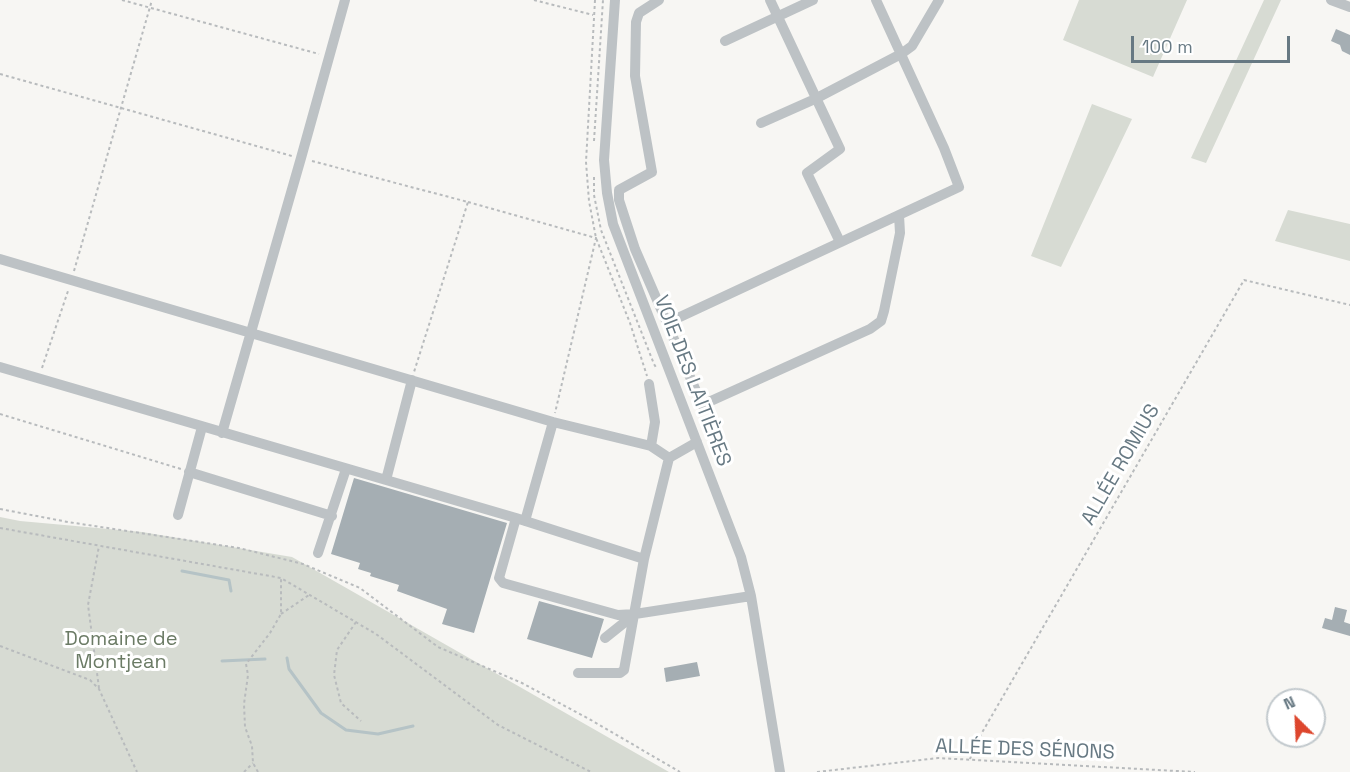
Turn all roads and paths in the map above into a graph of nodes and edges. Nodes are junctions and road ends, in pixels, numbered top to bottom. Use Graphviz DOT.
graph roads {
  1 [pos="122,0"];
  2 [pos="152,0"];
  3 [pos="345,0"];
  4 [pos="534,0"];
  5 [pos="615,0"];
  6 [pos="659,0"];
  7 [pos="770,0"];
  8 [pos="813,0"];
  9 [pos="876,0"];
  10 [pos="939,0"];
  11 [pos="1331,0"];
  12 [pos="1350,7"];
  13 [pos="150,8"];
  14 [pos="593,15"];
  15 [pos="777,17"];
  16 [pos="725,41"];
  17 [pos="901,54"];
  18 [pos="329,57"];
  19 [pos="815,99"];
  20 [pos="761,123"];
  21 [pos="468,202"];
  22 [pos="899,214"];
  23 [pos="840,242"];
  24 [pos="0,258"];
  25 [pos="72,279"];
  26 [pos="1350,305"];
  27 [pos="667,323"];
  28 [pos="250,331"];
  29 [pos="0,367"];
  30 [pos="38,378"];
  31 [pos="412,380"];
  32 [pos="649,384"];
  33 [pos="0,414"];
  34 [pos="552,422"];
  35 [pos="202,427"];
  36 [pos="222,434"];
  37 [pos="697,442"];
  38 [pos="651,446"];
  39 [pos="669,458"];
  40 [pos="346,469"];
  41 [pos="189,472"];
  42 [pos="386,480"];
  43 [pos="0,509"];
  44 [pos="178,515"];
  45 [pos="332,516"];
  46 [pos="520,520"];
  47 [pos="0,528"];
  48 [pos="99,546"];
  49 [pos="318,553"];
  50 [pos="644,559"];
  51 [pos="281,578"];
  52 [pos="309,595"];
  53 [pos="752,596"];
  54 [pos="281,614"];
  55 [pos="636,614"];
  56 [pos="356,622"];
  57 [pos="605,638"];
  58 [pos="0,646"];
  59 [pos="578,673"];
  60 [pos="99,688"];
  61 [pos="361,721"];
  62 [pos="970,759"];
  63 [pos="253,763"];
  64 [pos="137,772"];
  65 [pos="244,772"];
  66 [pos="258,772"];
  67 [pos="591,772"];
  68 [pos="680,772"];
  69 [pos="780,772"];
  70 [pos="818,772"];
  71 [pos="1195,772"];
  1 -- 13 [label="path"];
  2 -- 13 [label="path"];
  3 -- 18 [label="street"];
  4 -- 14 [label="path"];
  5 -- 37 [label="street, VOIE DES LAITIÈRES"];
  6 -- 27 [label="street"];
  7 -- 15 [label="street"];
  8 -- 15 [label="street"];
  9 -- 17 [label="street"];
  10 -- 17 [label="street"];
  11 -- 12 [label="street"];
  13 -- 18 [label="path"];
  13 -- 25 [label="path"];
  15 -- 16 [label="street"];
  15 -- 19 [label="street"];
  17 -- 19 [label="street"];
  17 -- 22 [label="street"];
  18 -- 28 [label="street"];
  19 -- 20 [label="street"];
  19 -- 23 [label="street"];
  21 -- 34 [label="path"];
  22 -- 23 [label="street"];
  22 -- 27 [label="street"];
  23 -- 27 [label="street"];
  24 -- 25 [label="street"];
  25 -- 28 [label="street"];
  25 -- 30 [label="path"];
  26 -- 62 [label="path, ALLÉE ROMIUS"];
  28 -- 31 [label="street"];
  28 -- 36 [label="street"];
  29 -- 30 [label="street"];
  30 -- 35 [label="street"];
  31 -- 34 [label="street"];
  31 -- 42 [label="street"];
  32 -- 38 [label="street"];
  33 -- 41 [label="path"];
  34 -- 38 [label="street"];
  34 -- 46 [label="street"];
  35 -- 36 [label="street"];
  35 -- 41 [label="street"];
  36 -- 40 [label="street"];
  37 -- 39 [label="street"];
  37 -- 53 [label="street, VOIE DES LAITIÈRES"];
  38 -- 39 [label="street"];
  39 -- 50 [label="street"];
  40 -- 42 [label="street"];
  40 -- 45 [label="street"];
  41 -- 44 [label="street"];
  41 -- 45 [label="street"];
  42 -- 46 [label="street"];
  43 -- 68 [label="path"];
  45 -- 49 [label="street"];
  46 -- 50 [label="street"];
  46 -- 55 [label="street"];
  47 -- 48 [label="path"];
  48 -- 51 [label="path"];
  48 -- 60 [label="path"];
  50 -- 55 [label="street"];
  51 -- 52 [label="path"];
  51 -- 54 [label="path"];
  52 -- 54 [label="path"];
  52 -- 56 [label="path"];
  53 -- 55 [label="street"];
  53 -- 69 [label="street, VOIE DES LAITIÈRES"];
  54 -- 63 [label="path"];
  55 -- 57 [label="street"];
  55 -- 59 [label="street"];
  56 -- 61 [label="path"];
  56 -- 67 [label="path"];
  58 -- 60 [label="path"];
  60 -- 64 [label="path"];
  62 -- 70 [label="path, ALLÉE DES SÉNONS"];
  62 -- 71 [label="path, ALLÉE DES SÉNONS"];
  63 -- 65 [label="path"];
  63 -- 66 [label="path"];
}
